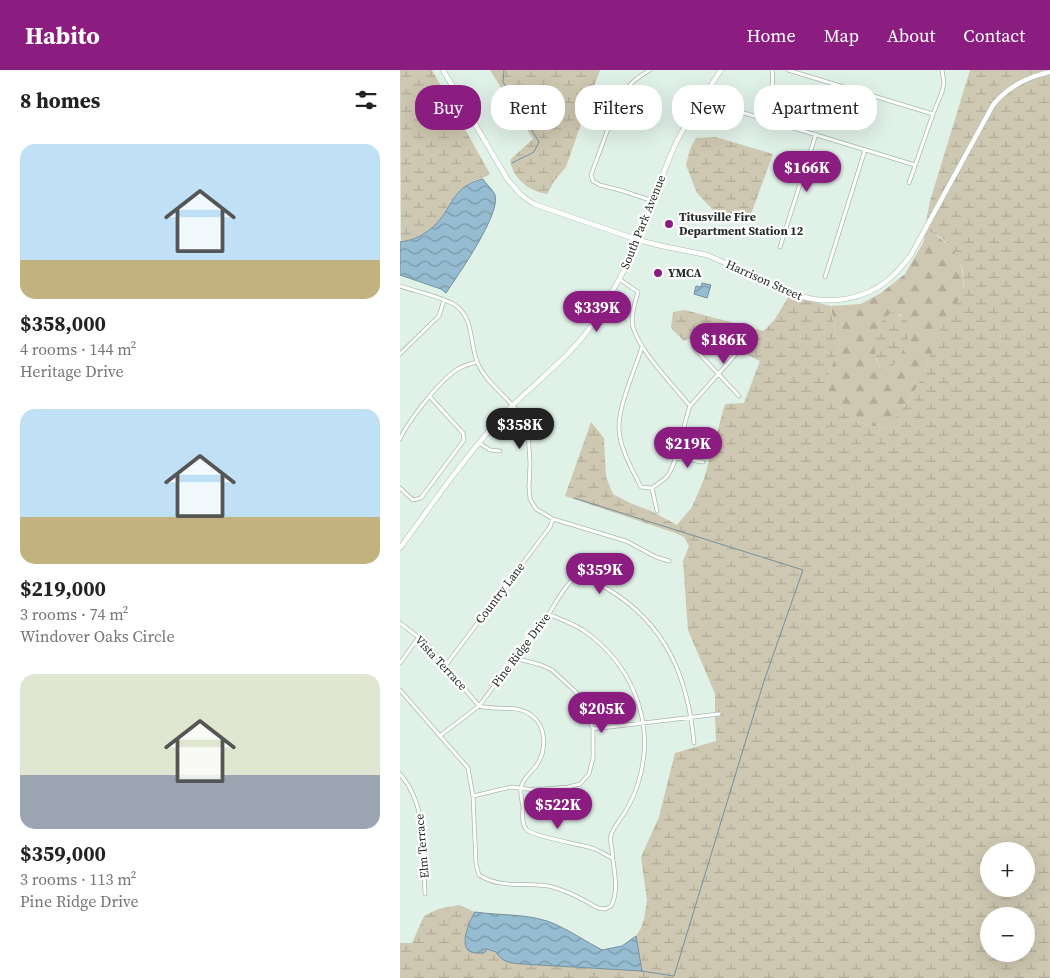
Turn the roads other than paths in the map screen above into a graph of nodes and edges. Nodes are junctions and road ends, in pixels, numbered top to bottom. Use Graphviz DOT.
graph roads {
  1 [pos="443,70"];
  2 [pos="650,70"];
  3 [pos="721,70"];
  4 [pos="772,70"];
  5 [pos="788,70"];
  6 [pos="943,72"];
  7 [pos="1050,72"];
  8 [pos="711,85"];
  9 [pos="773,85"];
  10 [pos="933,114"];
  11 [pos="684,130"];
  12 [pos="802,130"];
  13 [pos="816,134"];
  14 [pos="865,150"];
  15 [pos="915,164"];
  16 [pos="910,183"];
  17 [pos="653,201"];
  18 [pos="638,240"];
  19 [pos="780,247"];
  20 [pos="825,276"];
  21 [pos="619,279"];
  22 [pos="400,286"];
  23 [pos="444,300"];
  24 [pos="642,347"];
  25 [pos="694,348"];
  26 [pos="400,354"];
  27 [pos="736,354"];
  28 [pos="477,362"];
  29 [pos="718,373"];
  30 [pos="740,396"];
  31 [pos="430,397"];
  32 [pos="513,405"];
  33 [pos="690,406"];
  34 [pos="400,438"];
  35 [pos="479,443"];
  36 [pos="500,452"];
  37 [pos="676,458"];
  38 [pos="703,462"];
  39 [pos="400,488"];
  40 [pos="652,488"];
  41 [pos="658,512"];
  42 [pos="553,519"];
  43 [pos="400,548"];
  44 [pos="669,561"];
  45 [pos="548,614"];
  46 [pos="400,623"];
  47 [pos="418,636"];
  48 [pos="515,658"];
  49 [pos="400,663"];
  50 [pos="446,666"];
  51 [pos="400,690"];
  52 [pos="479,706"];
  53 [pos="719,714"];
  54 [pos="692,718"];
  55 [pos="643,723"];
  56 [pos="593,729"];
  57 [pos="441,735"];
  58 [pos="694,743"];
  59 [pos="400,774"];
  60 [pos="521,788"];
  61 [pos="473,796"];
  62 [pos="612,858"];
  63 [pos="426,894"];
  1 -- 18 [label="street, Harrison Street"];
  2 -- 17 [label="street"];
  3 -- 8 [label="street, South Park Avenue"];
  4 -- 9 [label="street"];
  5 -- 10 [label="street"];
  6 -- 10 [label="street"];
  7 -- 18 [label="street, Harrison Street"];
  10 -- 15 [label="street"];
  11 -- 17 [label="street, South Park Avenue"];
  12 -- 13 [label="street"];
  13 -- 14 [label="street"];
  13 -- 19 [label="street"];
  14 -- 15 [label="street"];
  14 -- 20 [label="street"];
  15 -- 16 [label="street"];
  17 -- 18 [label="street, South Park Avenue"];
  18 -- 21 [label="street, South Park Avenue"];
  21 -- 24 [label="street"];
  21 -- 32 [label="street, South Park Avenue"];
  22 -- 23 [label="street"];
  23 -- 26 [label="street"];
  23 -- 28 [label="street"];
  24 -- 33 [label="street"];
  24 -- 40 [label="street"];
  25 -- 29 [label="street"];
  27 -- 29 [label="street"];
  28 -- 31 [label="street"];
  28 -- 32 [label="street"];
  29 -- 30 [label="street"];
  29 -- 33 [label="street"];
  31 -- 34 [label="street"];
  31 -- 39 [label="street"];
  32 -- 35 [label="street, South Park Avenue"];
  32 -- 42 [label="street"];
  33 -- 37 [label="street"];
  35 -- 36 [label="street"];
  35 -- 43 [label="street, South Park Avenue"];
  37 -- 38 [label="street"];
  37 -- 40 [label="street"];
  40 -- 41 [label="street"];
  42 -- 44 [label="street"];
  42 -- 50 [label="street, Country Lane"];
  45 -- 48 [label="street, Pine Ridge Drive"];
  45 -- 54 [label="street, Pine Ridge Drive"];
  45 -- 55 [label="street"];
  46 -- 47 [label="street, Vista Terrace"];
  47 -- 49 [label="street"];
  47 -- 50 [label="street, Vista Terrace"];
  48 -- 52 [label="street, Pine Ridge Drive"];
  48 -- 56 [label="street"];
  50 -- 52 [label="street, Vista Terrace"];
  51 -- 57 [label="street"];
  52 -- 57 [label="street, Pine Ridge Drive"];
  52 -- 60 [label="street"];
  53 -- 54 [label="street"];
  54 -- 55 [label="street"];
  54 -- 58 [label="street, Pine Ridge Drive"];
  55 -- 56 [label="street"];
  55 -- 62 [label="street"];
  56 -- 60 [label="street"];
  57 -- 61 [label="street"];
  59 -- 63 [label="street, Elm Terrace"];
  60 -- 61 [label="street"];
  60 -- 62 [label="street"];
  61 -- 62 [label="street"];
}
